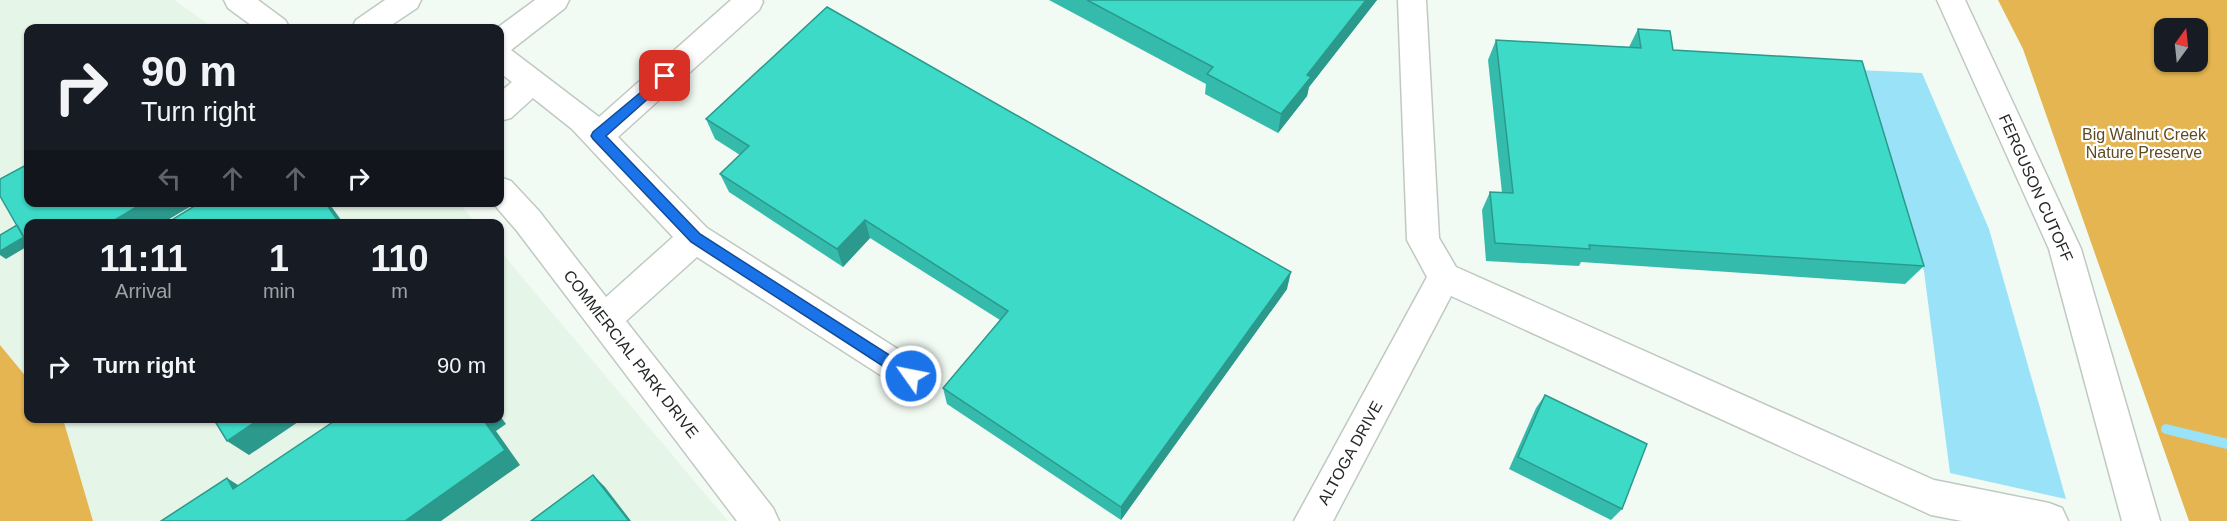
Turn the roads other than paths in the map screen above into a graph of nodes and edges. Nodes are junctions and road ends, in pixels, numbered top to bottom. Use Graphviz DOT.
graph roads {
  1 [pos="238,0"];
  2 [pos="406,0"];
  3 [pos="555,0"];
  4 [pos="745,0"];
  5 [pos="1412,0"];
  6 [pos="1951,0"];
  7 [pos="270,24"];
  8 [pos="372,24"];
  9 [pos="504,39"];
  10 [pos="504,61"];
  11 [pos="533,81"];
  12 [pos="504,106"];
  13 [pos="598,136"];
  14 [pos="504,194"];
  15 [pos="695,238"];
  16 [pos="1444,276"];
  17 [pos="604,320"];
  18 [pos="911,376"];
  19 [pos="760,521"];
  20 [pos="1313,521"];
  21 [pos="2049,521"];
  22 [pos="2140,521"];
  1 -- 7 [label="street"];
  2 -- 8 [label="street"];
  3 -- 9 [label="street"];
  4 -- 13 [label="street"];
  5 -- 16 [label="street"];
  6 -- 22 [label="street, FERGUSON CUTOFF"];
  10 -- 11 [label="street"];
  11 -- 12 [label="street"];
  11 -- 13 [label="street"];
  13 -- 15 [label="street"];
  14 -- 17 [label="street, COMMERCIAL PARK DRIVE"];
  15 -- 17 [label="street"];
  15 -- 18 [label="street"];
  16 -- 20 [label="street, ALTOGA DRIVE"];
  16 -- 21 [label="street"];
  17 -- 19 [label="street, COMMERCIAL PARK DRIVE"];
}
